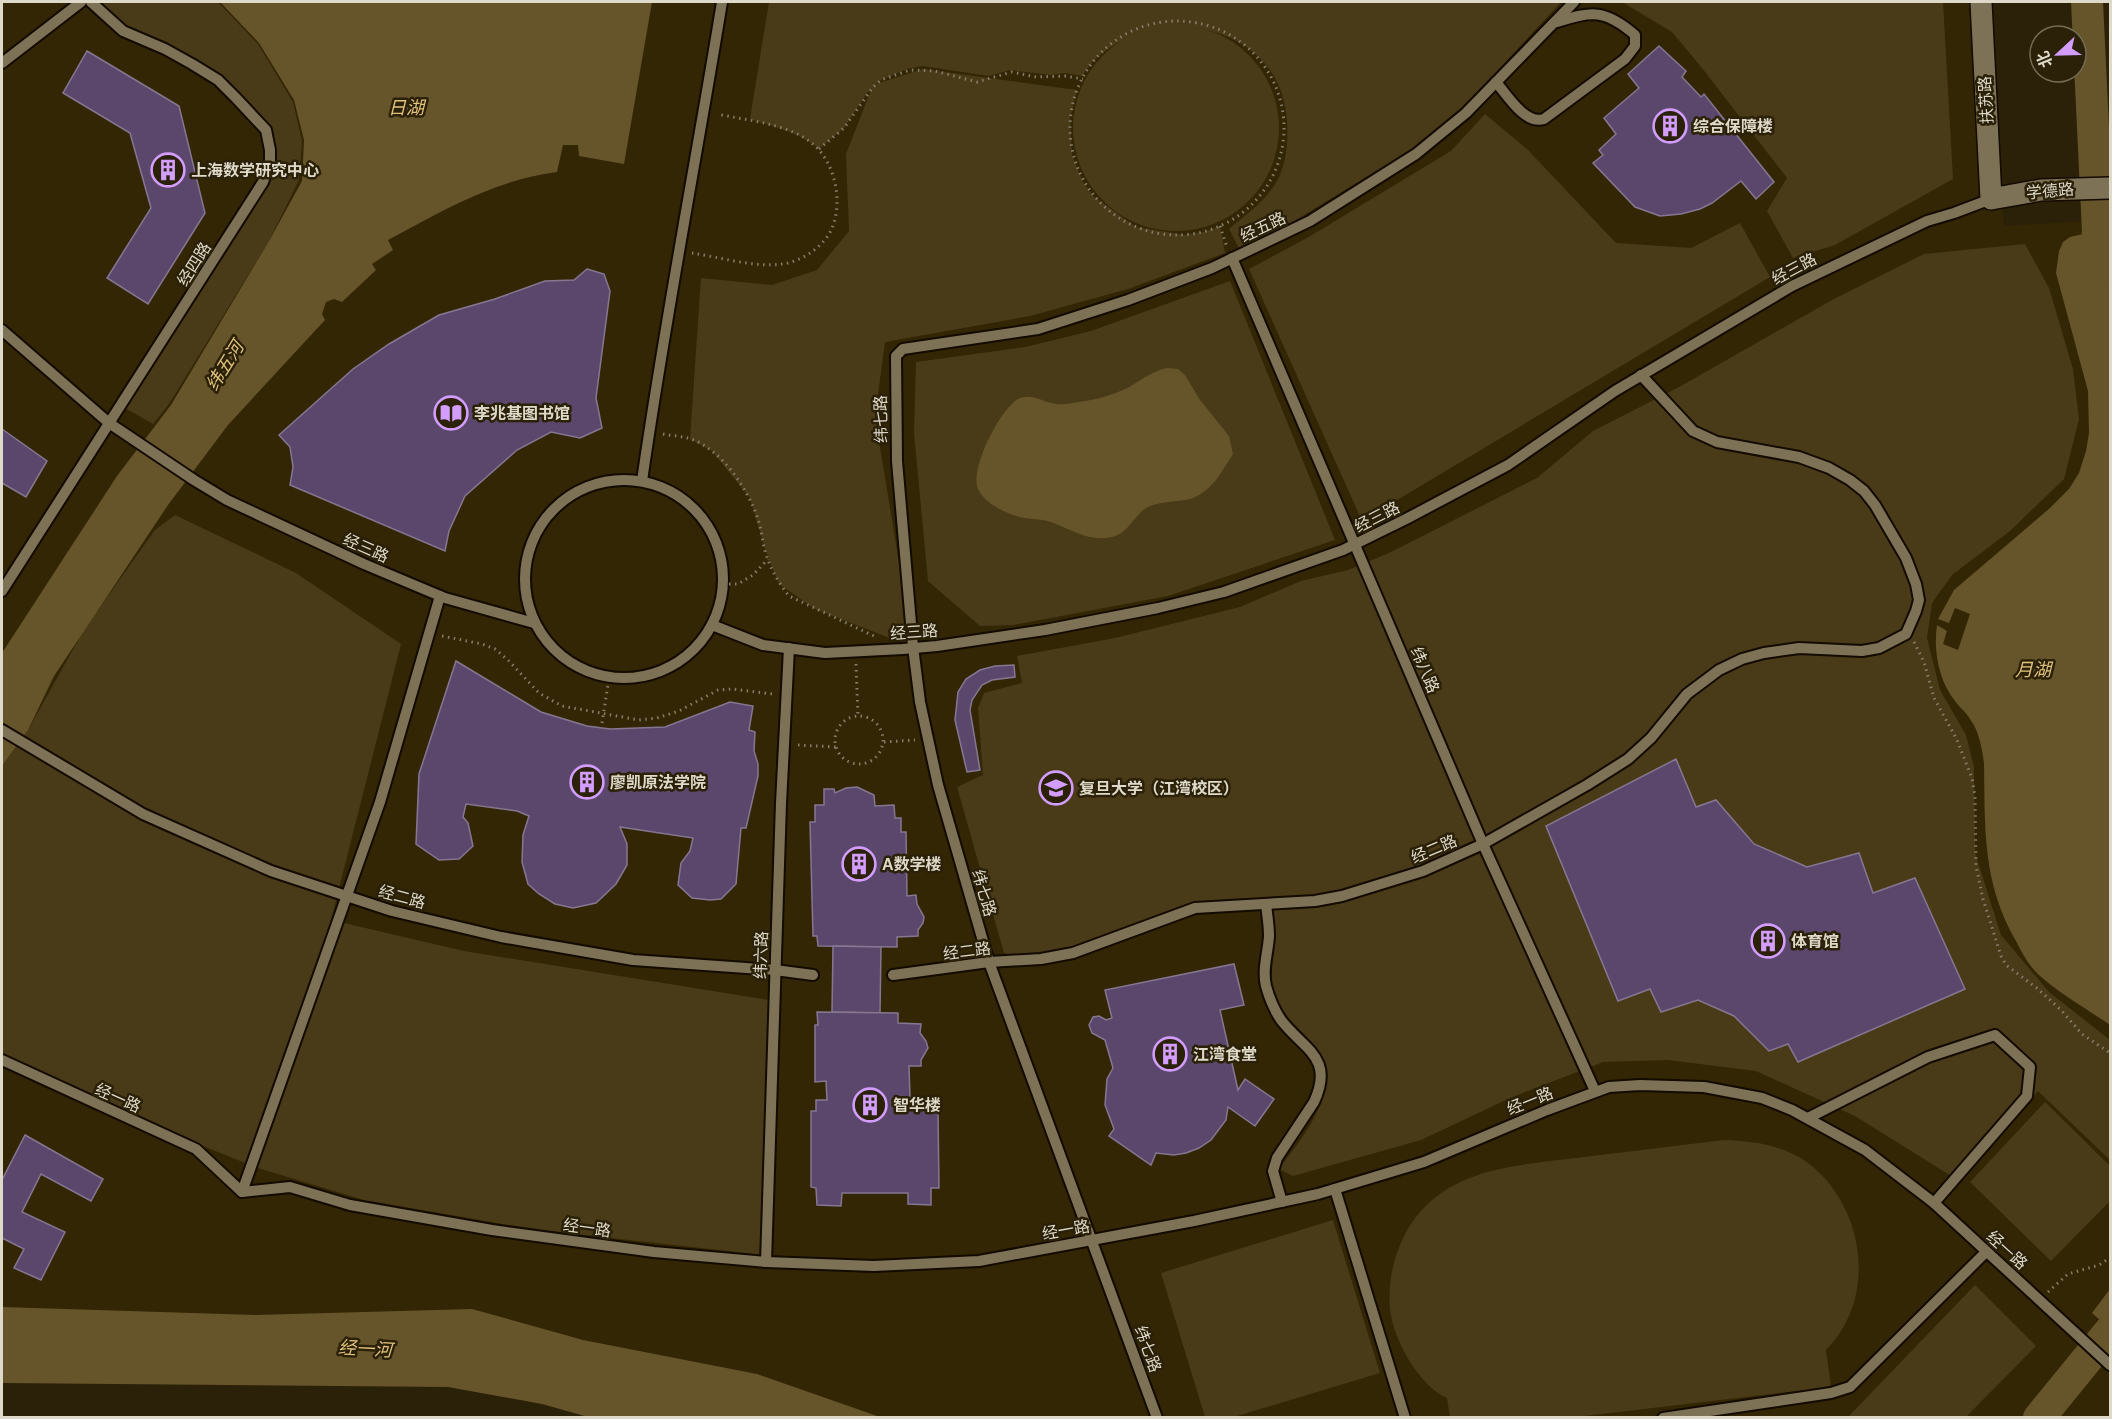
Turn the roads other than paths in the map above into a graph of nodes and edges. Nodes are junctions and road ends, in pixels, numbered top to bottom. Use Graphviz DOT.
graph roads {
  1 [pos="81,2"];
  2 [pos="91,2"];
  3 [pos="722,2"];
  4 [pos="1574,2"];
  5 [pos="1981,2"];
  6 [pos="1553,23"];
  7 [pos="2,63"];
  8 [pos="1496,82"];
  9 [pos="2110,188"];
  10 [pos="1991,199"];
  11 [pos="1232,258"];
  12 [pos="2,330"];
  13 [pos="899,352"];
  14 [pos="1641,375"];
  15 [pos="109,423"];
  16 [pos="642,481"];
  17 [pos="1354,545"];
  18 [pos="2,591"];
  19 [pos="440,596"];
  20 [pos="534,623"];
  21 [pos="712,624"];
  22 [pos="789,648"];
  23 [pos="908,648"];
  24 [pos="2,730"];
  25 [pos="1484,843"];
  26 [pos="348,896"];
  27 [pos="1266,904"];
  28 [pos="989,962"];
  29 [pos="775,970"];
  30 [pos="813,975"];
  31 [pos="893,975"];
  32 [pos="2,1060"];
  33 [pos="1595,1091"];
  34 [pos="1808,1118"];
  35 [pos="1335,1188"];
  36 [pos="242,1192"];
  37 [pos="1282,1202"];
  38 [pos="1934,1203"];
  39 [pos="1093,1241"];
  40 [pos="1986,1252"];
  41 [pos="766,1262"];
  42 [pos="2110,1365"];
  43 [pos="1157,1418"];
  44 [pos="1406,1418"];
  45 [pos="1663,1418"];
  1 -- 7 [label="lane"];
  2 -- 15 [label="lane, 经四路"];
  3 -- 16 [label="lane"];
  4 -- 6 [label="lane, 经五路"];
  5 -- 10 [label="street, 扶苏路"];
  6 -- 8 [label="lane, 经五路"];
  6 -- 8 [label="lane"];
  8 -- 11 [label="lane, 经五路"];
  9 -- 10 [label="street, 学德路"];
  10 -- 14 [label="lane, 经三路"];
  11 -- 13 [label="lane, 经五路"];
  11 -- 17 [label="lane, 纬八路"];
  12 -- 15 [label="lane"];
  13 -- 23 [label="lane, 纬七路"];
  14 -- 17 [label="lane, 经三路"];
  14 -- 25 [label="lane, 经二路"];
  15 -- 18 [label="lane, 经四路"];
  15 -- 19 [label="lane, 经三路"];
  16 -- 20 [label="lane"];
  16 -- 21 [label="lane"];
  17 -- 23 [label="lane, 经三路"];
  17 -- 25 [label="lane, 纬八路"];
  19 -- 20 [label="lane, 经三路"];
  19 -- 26 [label="lane"];
  20 -- 21 [label="lane"];
  21 -- 22 [label="lane, 经三路"];
  22 -- 23 [label="lane, 经三路"];
  22 -- 29 [label="lane, 纬六路"];
  23 -- 28 [label="lane, 纬七路"];
  24 -- 26 [label="lane, 经二路"];
  25 -- 27 [label="lane, 经二路"];
  25 -- 33 [label="lane, 纬八路"];
  26 -- 29 [label="lane, 经二路"];
  26 -- 36 [label="lane"];
  27 -- 28 [label="lane, 经二路"];
  27 -- 37 [label="lane"];
  28 -- 31 [label="lane, 经二路"];
  28 -- 39 [label="lane, 纬七路"];
  29 -- 30 [label="lane, 经二路"];
  29 -- 41 [label="lane, 纬六路"];
  32 -- 36 [label="lane, 经一路"];
  33 -- 34 [label="lane, 经一路"];
  33 -- 35 [label="lane, 经一路"];
  34 -- 38 [label="lane, 经一路"];
  34 -- 38 [label="lane"];
  35 -- 37 [label="lane, 经一路"];
  35 -- 44 [label="lane"];
  36 -- 41 [label="lane, 经一路"];
  37 -- 39 [label="lane, 经一路"];
  38 -- 40 [label="lane, 经一路"];
  39 -- 41 [label="lane, 经一路"];
  39 -- 43 [label="lane, 纬七路"];
  40 -- 42 [label="lane, 经一路"];
  40 -- 45 [label="lane"];
}
